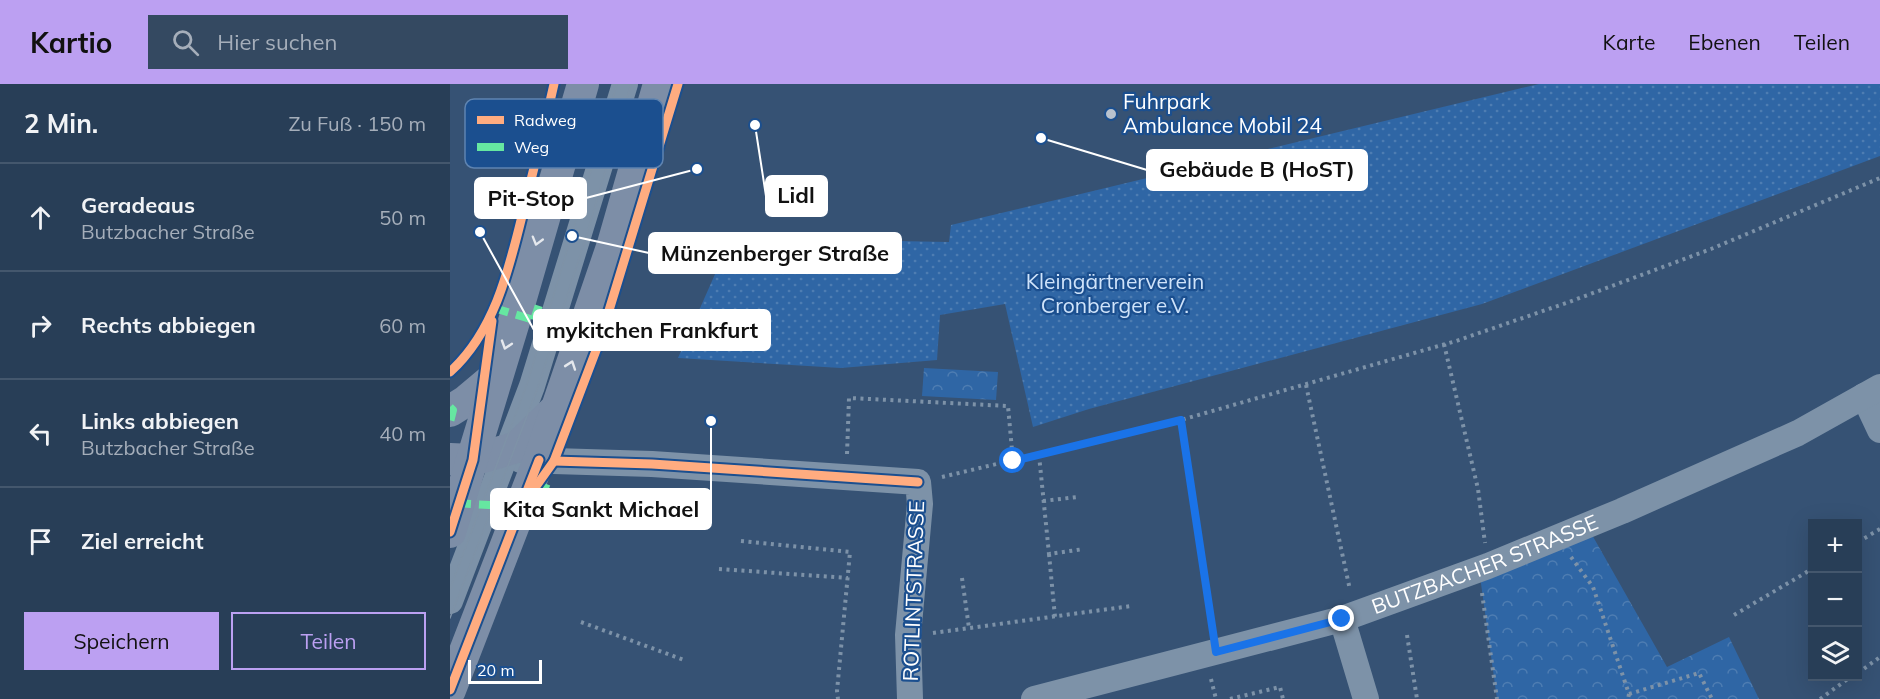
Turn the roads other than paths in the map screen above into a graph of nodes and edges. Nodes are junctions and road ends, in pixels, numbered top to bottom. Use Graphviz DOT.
graph roads {
  1 [pos="583,84"];
  2 [pos="625,84"];
  3 [pos="659,84"];
  4 [pos="579,99"];
  5 [pos="620,99"];
  6 [pos="655,99"];
  7 [pos="559,168"];
  8 [pos="599,168"];
  9 [pos="635,168"];
  10 [pos="497,375"];
  11 [pos="1872,392"];
  12 [pos="556,409"];
  13 [pos="450,411"];
  14 [pos="1880,430"];
  15 [pos="507,454"];
  16 [pos="461,459"];
  17 [pos="539,460"];
  18 [pos="450,532"];
  19 [pos="450,601"];
  20 [pos="1349,617"];
  21 [pos="450,690"];
  22 [pos="910,699"];
  23 [pos="1034,699"];
  24 [pos="1366,699"];
  1 -- 4 [label="main road, one-way"];
  2 -- 5 [label="street"];
  6 -- 3 [label="main road, one-way"];
  7 -- 10 [label="main road, one-way"];
  8 -- 15 [label="street"];
  12 -- 9 [label="main road, one-way"];
  10 -- 13 [label="main road"];
  10 -- 16 [label="main road"];
  11 -- 14 [label="street"];
  11 -- 20 [label="street, BUTZBACHER STRASSE"];
  12 -- 15 [label="main road"];
  12 -- 17 [label="main road"];
  15 -- 16 [label="main road"];
  15 -- 17 [label="street"];
  15 -- 19 [label="street"];
  16 -- 18 [label="main road"];
  17 -- 21 [label="main road"];
  17 -- 22 [label="street, ROTLINTSTRASSE"];
  20 -- 23 [label="street, BUTZBACHER STRASSE"];
  20 -- 24 [label="street"];
}
